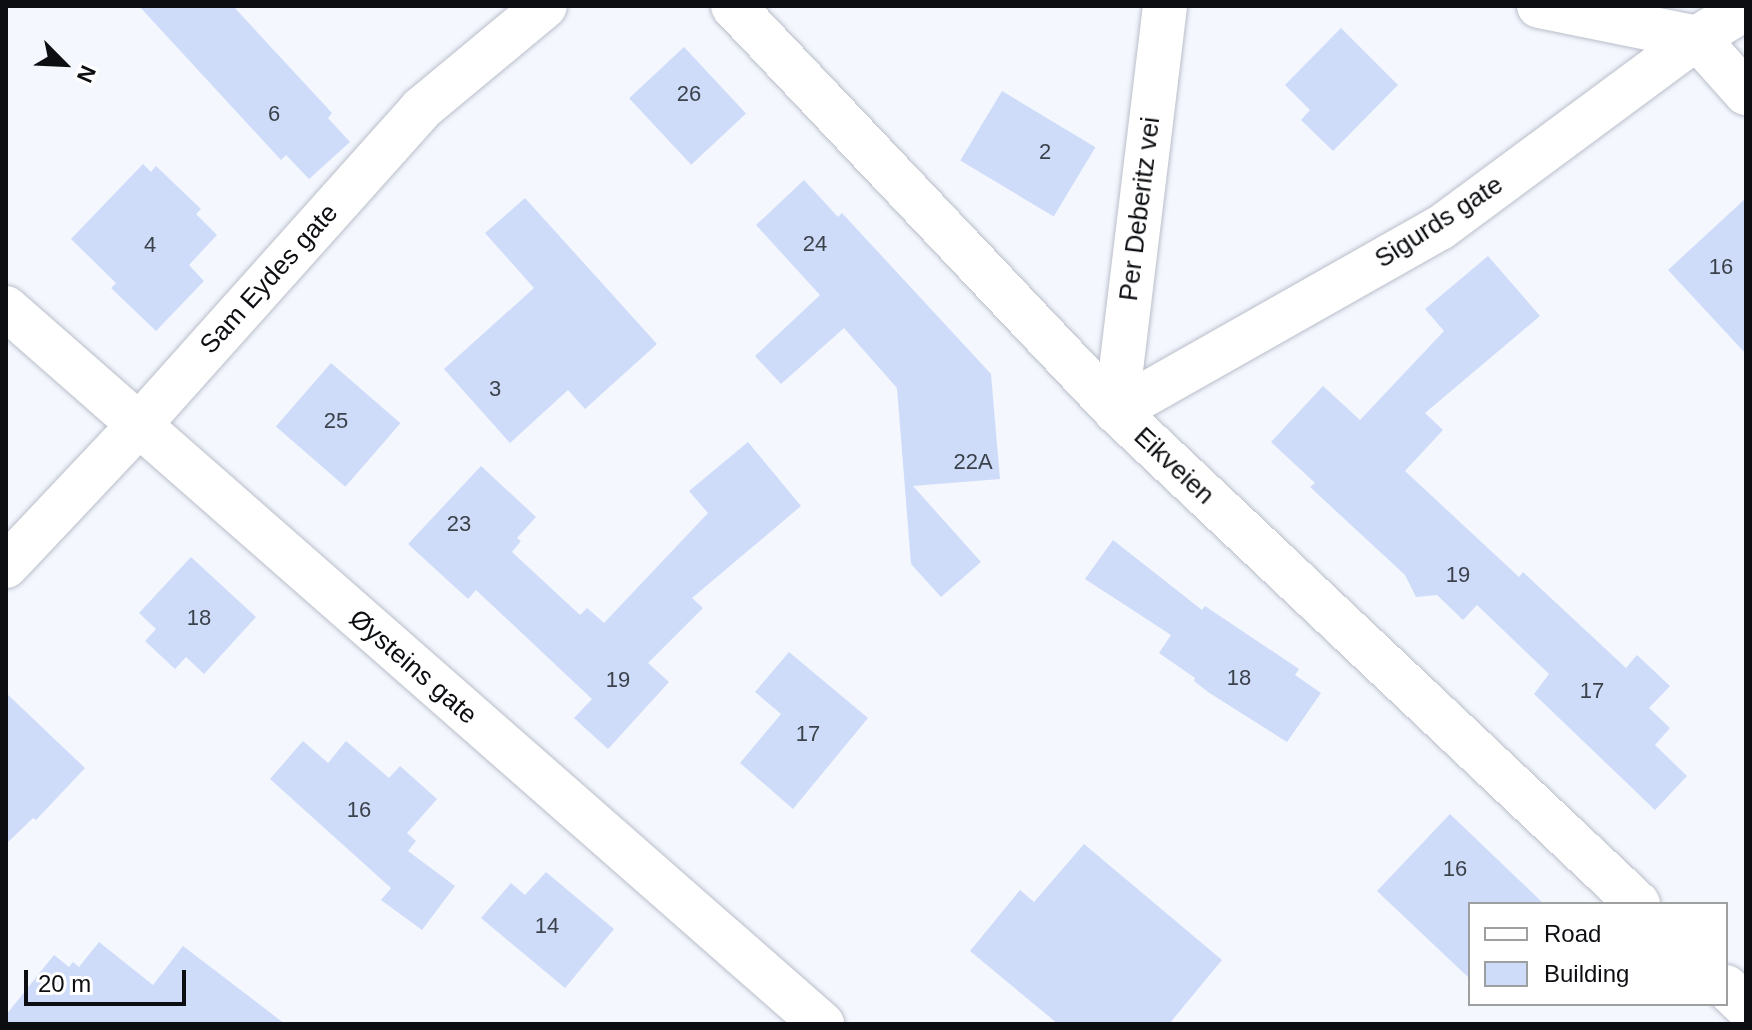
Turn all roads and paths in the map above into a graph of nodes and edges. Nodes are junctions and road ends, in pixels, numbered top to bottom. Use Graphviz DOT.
graph roads {
  1 [pos="545,6"];
  2 [pos="733,6"];
  3 [pos="1165,6"];
  4 [pos="1539,6"];
  5 [pos="1746,8"];
  6 [pos="1697,38"];
  7 [pos="1746,93"];
  8 [pos="6,308"];
  9 [pos="1116,411"];
  10 [pos="138,426"];
  11 [pos="6,566"];
  12 [pos="1636,902"];
  13 [pos="1728,989"];
  14 [pos="1746,1006"];
  15 [pos="822,1024"];
  1 -- 10 [label="street, Sam Eydes gate"];
  2 -- 9 [label="street, Eikveien"];
  3 -- 9 [label="street, Per Deberitz vei"];
  4 -- 6 [label="street"];
  5 -- 6 [label="street, Sigurds gate"];
  6 -- 7 [label="street"];
  6 -- 9 [label="street, Sigurds gate"];
  8 -- 10 [label="street, Øysteins gate"];
  9 -- 12 [label="street, Eikveien"];
  10 -- 11 [label="street, Sam Eydes gate"];
  10 -- 15 [label="street, Øysteins gate"];
  13 -- 14 [label="street"];
}
